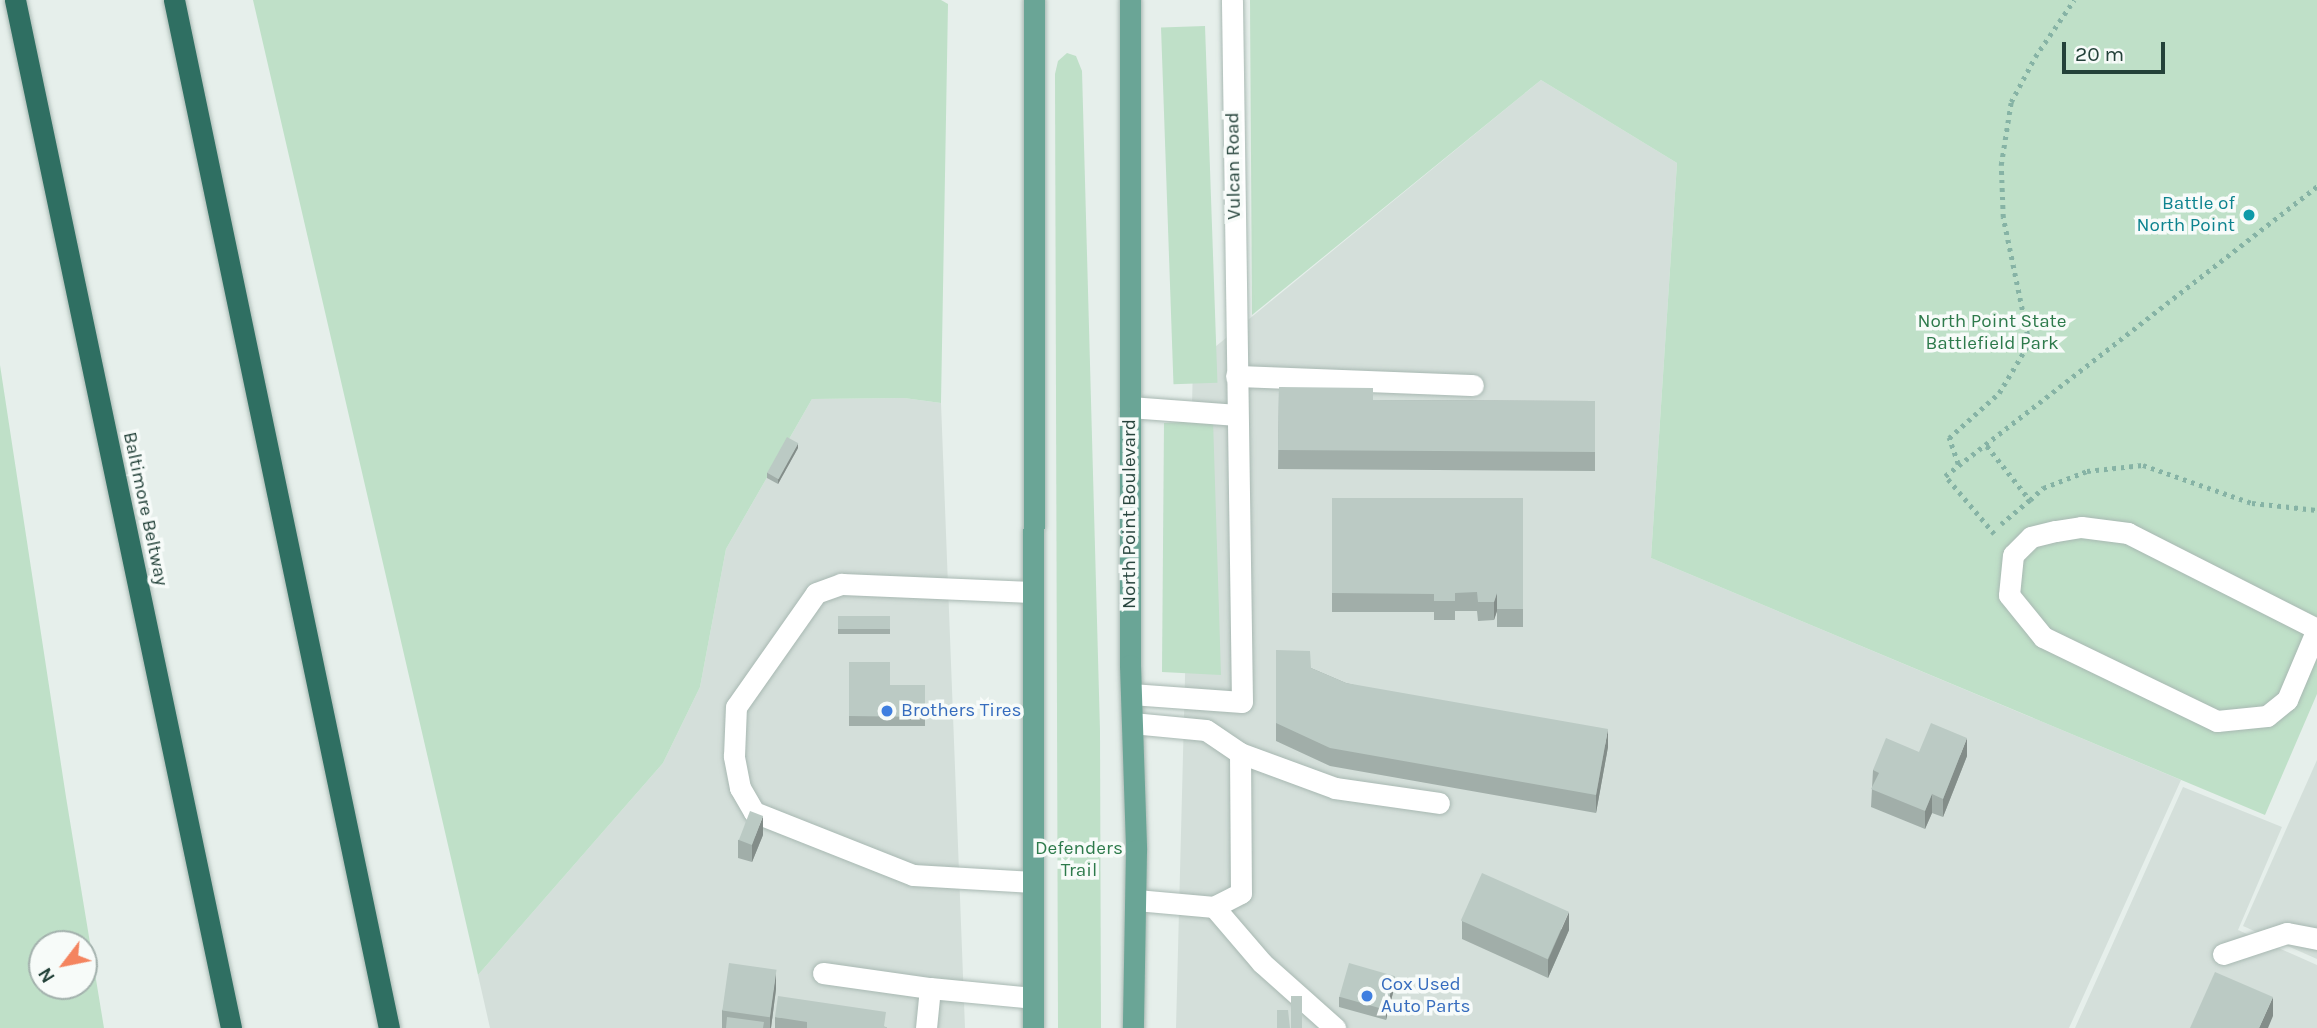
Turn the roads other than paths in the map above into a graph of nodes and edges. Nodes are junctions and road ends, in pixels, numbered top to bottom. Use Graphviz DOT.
graph roads {
  1 [pos="15,0"];
  2 [pos="174,0"];
  3 [pos="1034,0"];
  4 [pos="1130,0"];
  5 [pos="1232,0"];
  6 [pos="1236,376"];
  7 [pos="1473,385"];
  8 [pos="1130,407"];
  9 [pos="1237,415"];
  10 [pos="1033,592"];
  11 [pos="2317,629"];
  12 [pos="1130,694"];
  13 [pos="1132,723"];
  14 [pos="1240,753"];
  15 [pos="1439,803"];
  16 [pos="1033,883"];
  17 [pos="1136,900"];
  18 [pos="1214,907"];
  19 [pos="2317,939"];
  20 [pos="2223,954"];
  21 [pos="823,973"];
  22 [pos="930,988"];
  23 [pos="1033,998"];
  24 [pos="231,1028"];
  25 [pos="389,1028"];
  26 [pos="926,1028"];
  27 [pos="1033,1028"];
  28 [pos="1133,1028"];
  29 [pos="1335,1028"];
  1 -- 24 [label="highway, Baltimore Beltway"];
  2 -- 25 [label="highway"];
  3 -- 10 [label="main road"];
  4 -- 8 [label="main road, North Point Boulevard"];
  5 -- 6 [label="street, Vulcan Road"];
  6 -- 7 [label="street"];
  6 -- 9 [label="street, Vulcan Road"];
  8 -- 9 [label="street"];
  8 -- 12 [label="main road, North Point Boulevard"];
  9 -- 12 [label="street, Vulcan Road"];
  10 -- 16 [label="main road"];
  10 -- 16 [label="street"];
  11 -- 11 [label="street"];
  12 -- 13 [label="main road, North Point Boulevard"];
  13 -- 14 [label="street"];
  13 -- 17 [label="main road, North Point Boulevard"];
  14 -- 15 [label="street"];
  14 -- 18 [label="street"];
  16 -- 23 [label="main road"];
  17 -- 18 [label="street"];
  17 -- 28 [label="main road, North Point Boulevard"];
  18 -- 29 [label="street"];
  19 -- 20 [label="street"];
  21 -- 22 [label="street"];
  22 -- 23 [label="street"];
  22 -- 26 [label="street"];
  23 -- 27 [label="main road"];
}
